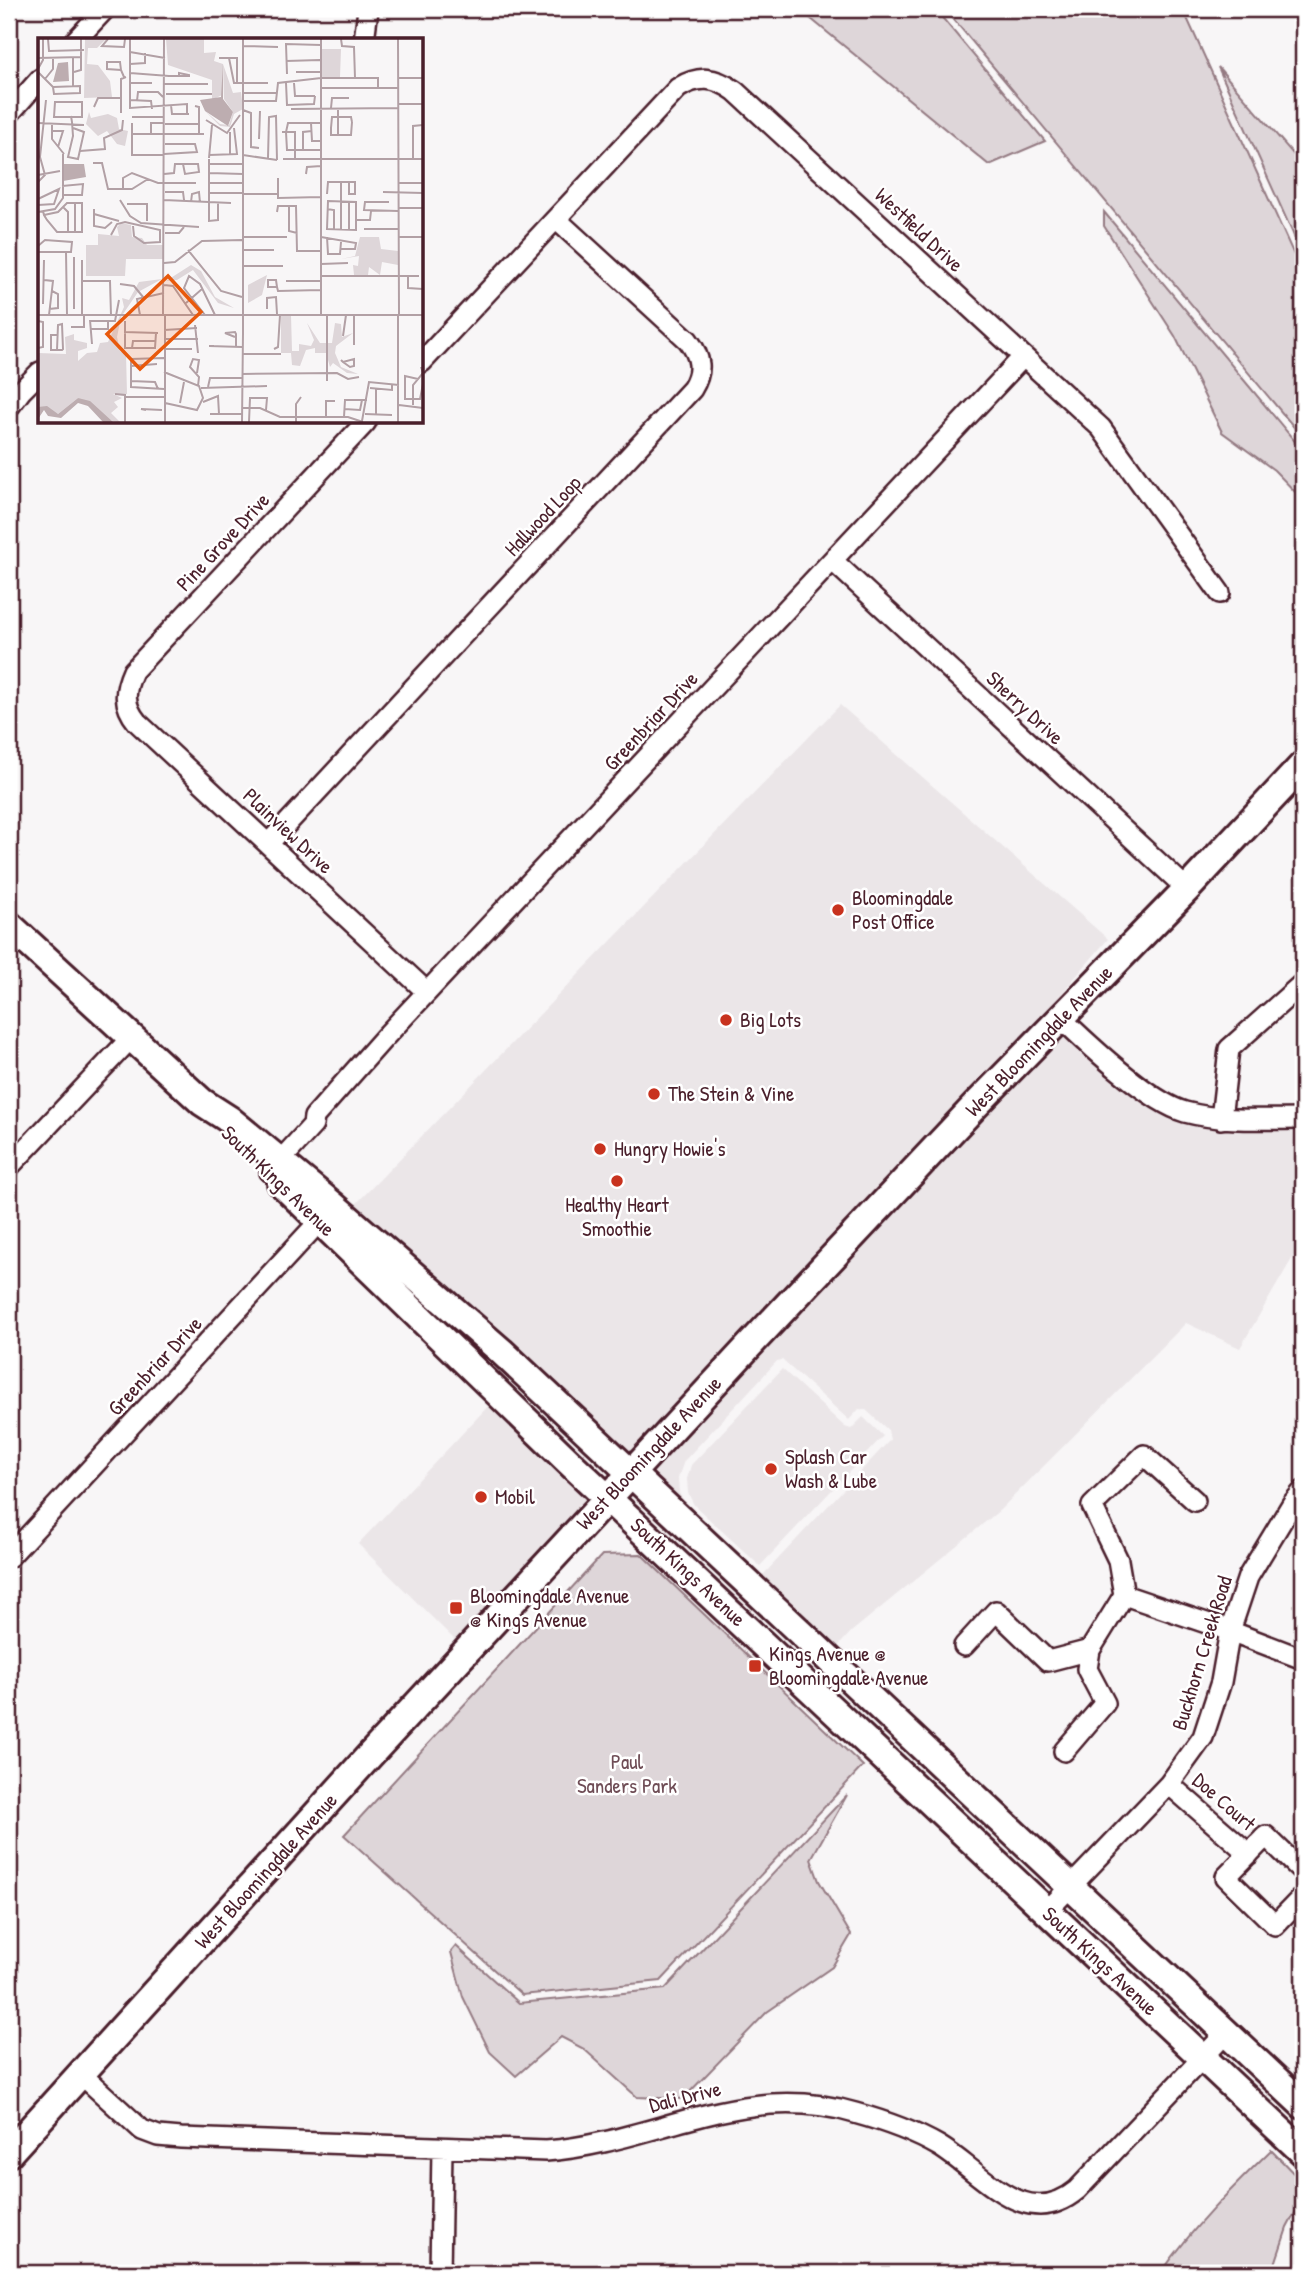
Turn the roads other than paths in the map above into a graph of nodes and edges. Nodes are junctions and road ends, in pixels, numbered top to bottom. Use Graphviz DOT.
graph roads {
  1 [pos="105,9"];
  2 [pos="366,9"];
  3 [pos="78,38"];
  4 [pos="364,38"];
  5 [pos="38,81"];
  6 [pos="9,114"];
  7 [pos="556,219"];
  8 [pos="1023,357"];
  9 [pos="424,360"];
  10 [pos="38,374"];
  11 [pos="9,407"];
  12 [pos="364,424"];
  13 [pos="833,561"];
  14 [pos="1220,593"];
  15 [pos="125,699"];
  16 [pos="1303,765"];
  17 [pos="268,844"];
  18 [pos="1187,889"];
  19 [pos="9,925"];
  20 [pos="1303,983"];
  21 [pos="427,992"];
  22 [pos="1060,1018"];
  23 [pos="131,1038"];
  24 [pos="1221,1119"];
  25 [pos="1303,1119"];
  26 [pos="271,1163"];
  27 [pos="9,1167"];
  28 [pos="327,1214"];
  29 [pos="632,1472"];
  30 [pos="1303,1491"];
  31 [pos="609,1497"];
  32 [pos="1195,1500"];
  33 [pos="9,1557"];
  34 [pos="1124,1595"];
  35 [pos="1230,1631"];
  36 [pos="964,1646"];
  37 [pos="1090,1650"];
  38 [pos="1303,1659"];
  39 [pos="1064,1751"];
  40 [pos="1169,1783"];
  41 [pos="1249,1854"];
  42 [pos="1303,1872"];
  43 [pos="1071,1886"];
  44 [pos="1303,1896"];
  45 [pos="1047,1911"];
  46 [pos="1227,2032"];
  47 [pos="1203,2057"];
  48 [pos="82,2075"];
  49 [pos="1303,2105"];
  50 [pos="442,2148"];
  51 [pos="1303,2152"];
  52 [pos="9,2153"];
  53 [pos="440,2273"];
  1 -- 3 [label="street"];
  2 -- 4 [label="street"];
  5 -- 6 [label="street"];
  7 -- 8 [label="street, Westfield Drive"];
  7 -- 9 [label="street"];
  7 -- 17 [label="street, Hallwood Loop"];
  8 -- 13 [label="street, Greenbriar Drive"];
  8 -- 14 [label="street, Westfield Drive"];
  10 -- 11 [label="street"];
  12 -- 15 [label="street, Pine Grove Drive"];
  13 -- 18 [label="street, Sherry Drive"];
  13 -- 21 [label="street, Greenbriar Drive"];
  15 -- 17 [label="street, Plainview Drive"];
  16 -- 18 [label="main road, West Bloomingdale Avenue"];
  17 -- 21 [label="street, Plainview Drive"];
  18 -- 22 [label="main road, West Bloomingdale Avenue"];
  19 -- 23 [label="main road, South Kings Avenue"];
  20 -- 24 [label="street"];
  21 -- 26 [label="street, Greenbriar Drive"];
  22 -- 24 [label="street"];
  22 -- 29 [label="main road, West Bloomingdale Avenue"];
  23 -- 26 [label="main road, South Kings Avenue"];
  23 -- 27 [label="street"];
  24 -- 25 [label="street"];
  26 -- 28 [label="main road, South Kings Avenue"];
  28 -- 29 [label="main road, South Kings Avenue"];
  28 -- 31 [label="main road, South Kings Avenue"];
  28 -- 33 [label="street, Greenbriar Drive"];
  29 -- 31 [label="main road, West Bloomingdale Avenue"];
  29 -- 43 [label="main road, South Kings Avenue"];
  30 -- 35 [label="street, Buckhorn Creek Road"];
  31 -- 45 [label="main road, South Kings Avenue"];
  31 -- 48 [label="main road, West Bloomingdale Avenue"];
  32 -- 34 [label="street"];
  34 -- 35 [label="street"];
  34 -- 37 [label="street"];
  35 -- 38 [label="street"];
  35 -- 40 [label="street, Buckhorn Creek Road"];
  36 -- 37 [label="street"];
  37 -- 39 [label="street"];
  40 -- 41 [label="street, Doe Court"];
  40 -- 43 [label="street, Buckhorn Creek Road"];
  41 -- 42 [label="street"];
  41 -- 44 [label="street"];
  43 -- 45 [label="street, Buckhorn Creek Road"];
  43 -- 46 [label="main road, South Kings Avenue"];
  45 -- 47 [label="main road, South Kings Avenue"];
  46 -- 47 [label="street, Dali Drive"];
  46 -- 49 [label="main road, South Kings Avenue"];
  47 -- 50 [label="street, Dali Drive"];
  47 -- 51 [label="main road, South Kings Avenue"];
  48 -- 50 [label="street, Dali Drive"];
  48 -- 52 [label="main road, West Bloomingdale Avenue"];
  50 -- 53 [label="street"];
}
